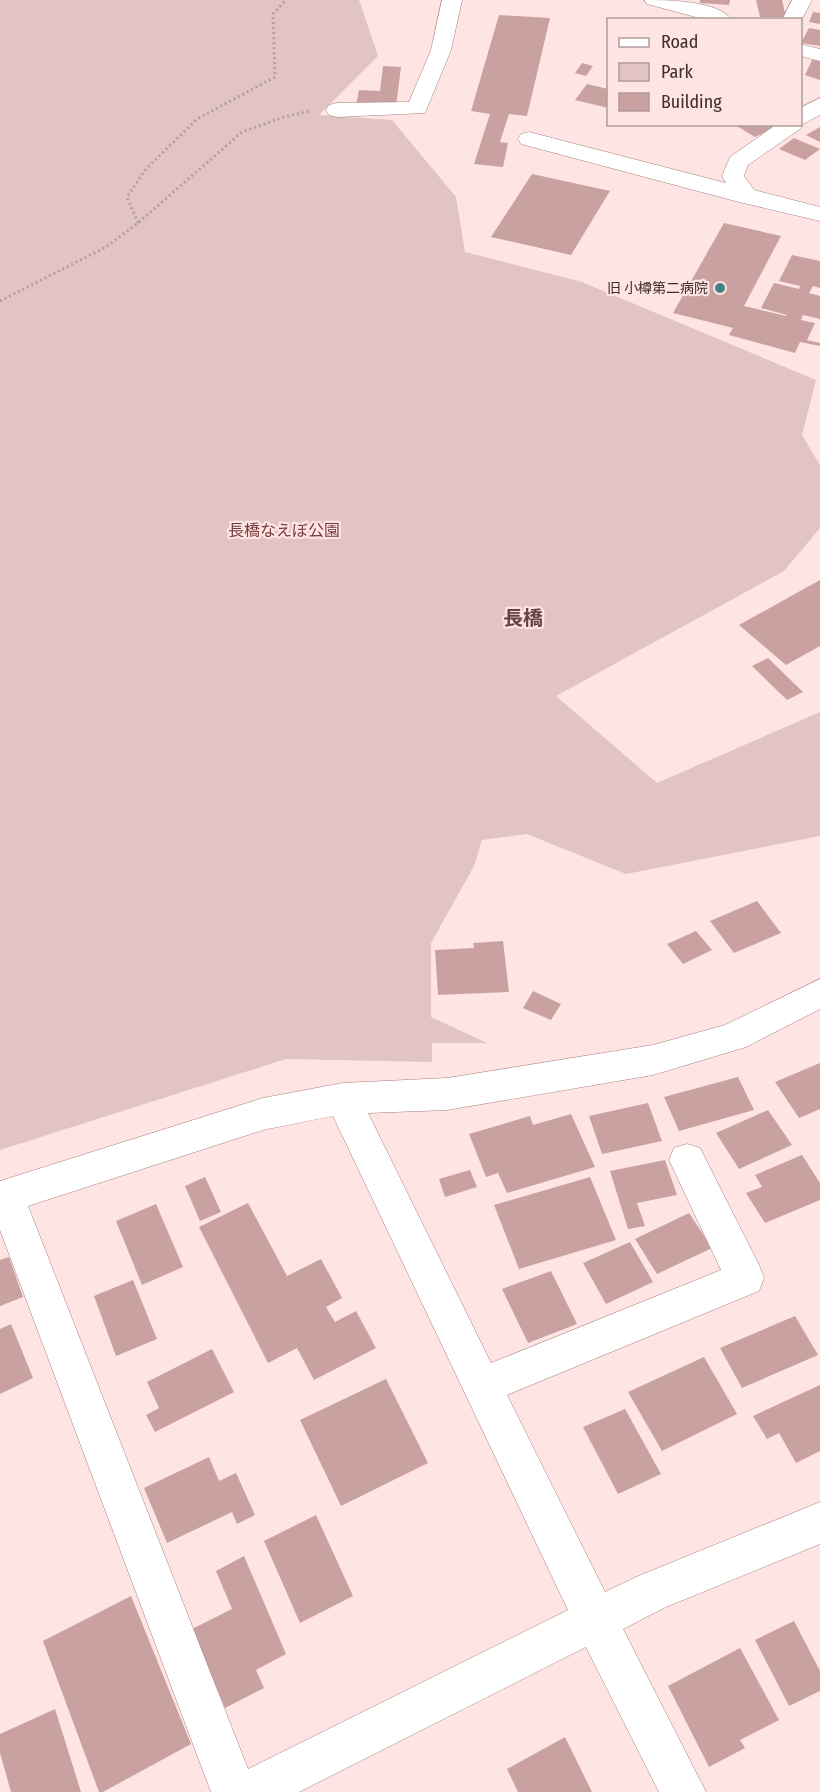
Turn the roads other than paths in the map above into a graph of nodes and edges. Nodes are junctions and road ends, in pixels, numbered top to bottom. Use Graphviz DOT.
graph roads {
  1 [pos="452,0"];
  2 [pos="654,0"];
  3 [pos="802,0"];
  4 [pos="719,18"];
  5 [pos="793,18"];
  6 [pos="802,50"];
  7 [pos="820,55"];
  8 [pos="820,105"];
  9 [pos="337,110"];
  10 [pos="802,117"];
  11 [pos="789,126"];
  12 [pos="528,140"];
  13 [pos="747,197"];
  14 [pos="820,214"];
  15 [pos="820,993"];
  16 [pos="343,1099"];
  17 [pos="687,1160"];
  18 [pos="3,1197"];
  19 [pos="482,1386"];
  20 [pos="820,1523"];
  21 [pos="596,1621"];
  22 [pos="234,1792"];
  23 [pos="251,1792"];
  24 [pos="683,1792"];
  1 -- 9 [label="street"];
  2 -- 4 [label="street"];
  3 -- 5 [label="street"];
  6 -- 7 [label="street"];
  8 -- 10 [label="street"];
  11 -- 13 [label="street"];
  12 -- 13 [label="street"];
  13 -- 14 [label="street"];
  15 -- 16 [label="street"];
  16 -- 18 [label="street"];
  16 -- 19 [label="street"];
  17 -- 19 [label="street"];
  18 -- 22 [label="street"];
  19 -- 21 [label="street"];
  20 -- 21 [label="street"];
  21 -- 23 [label="street"];
  21 -- 24 [label="street"];
}
